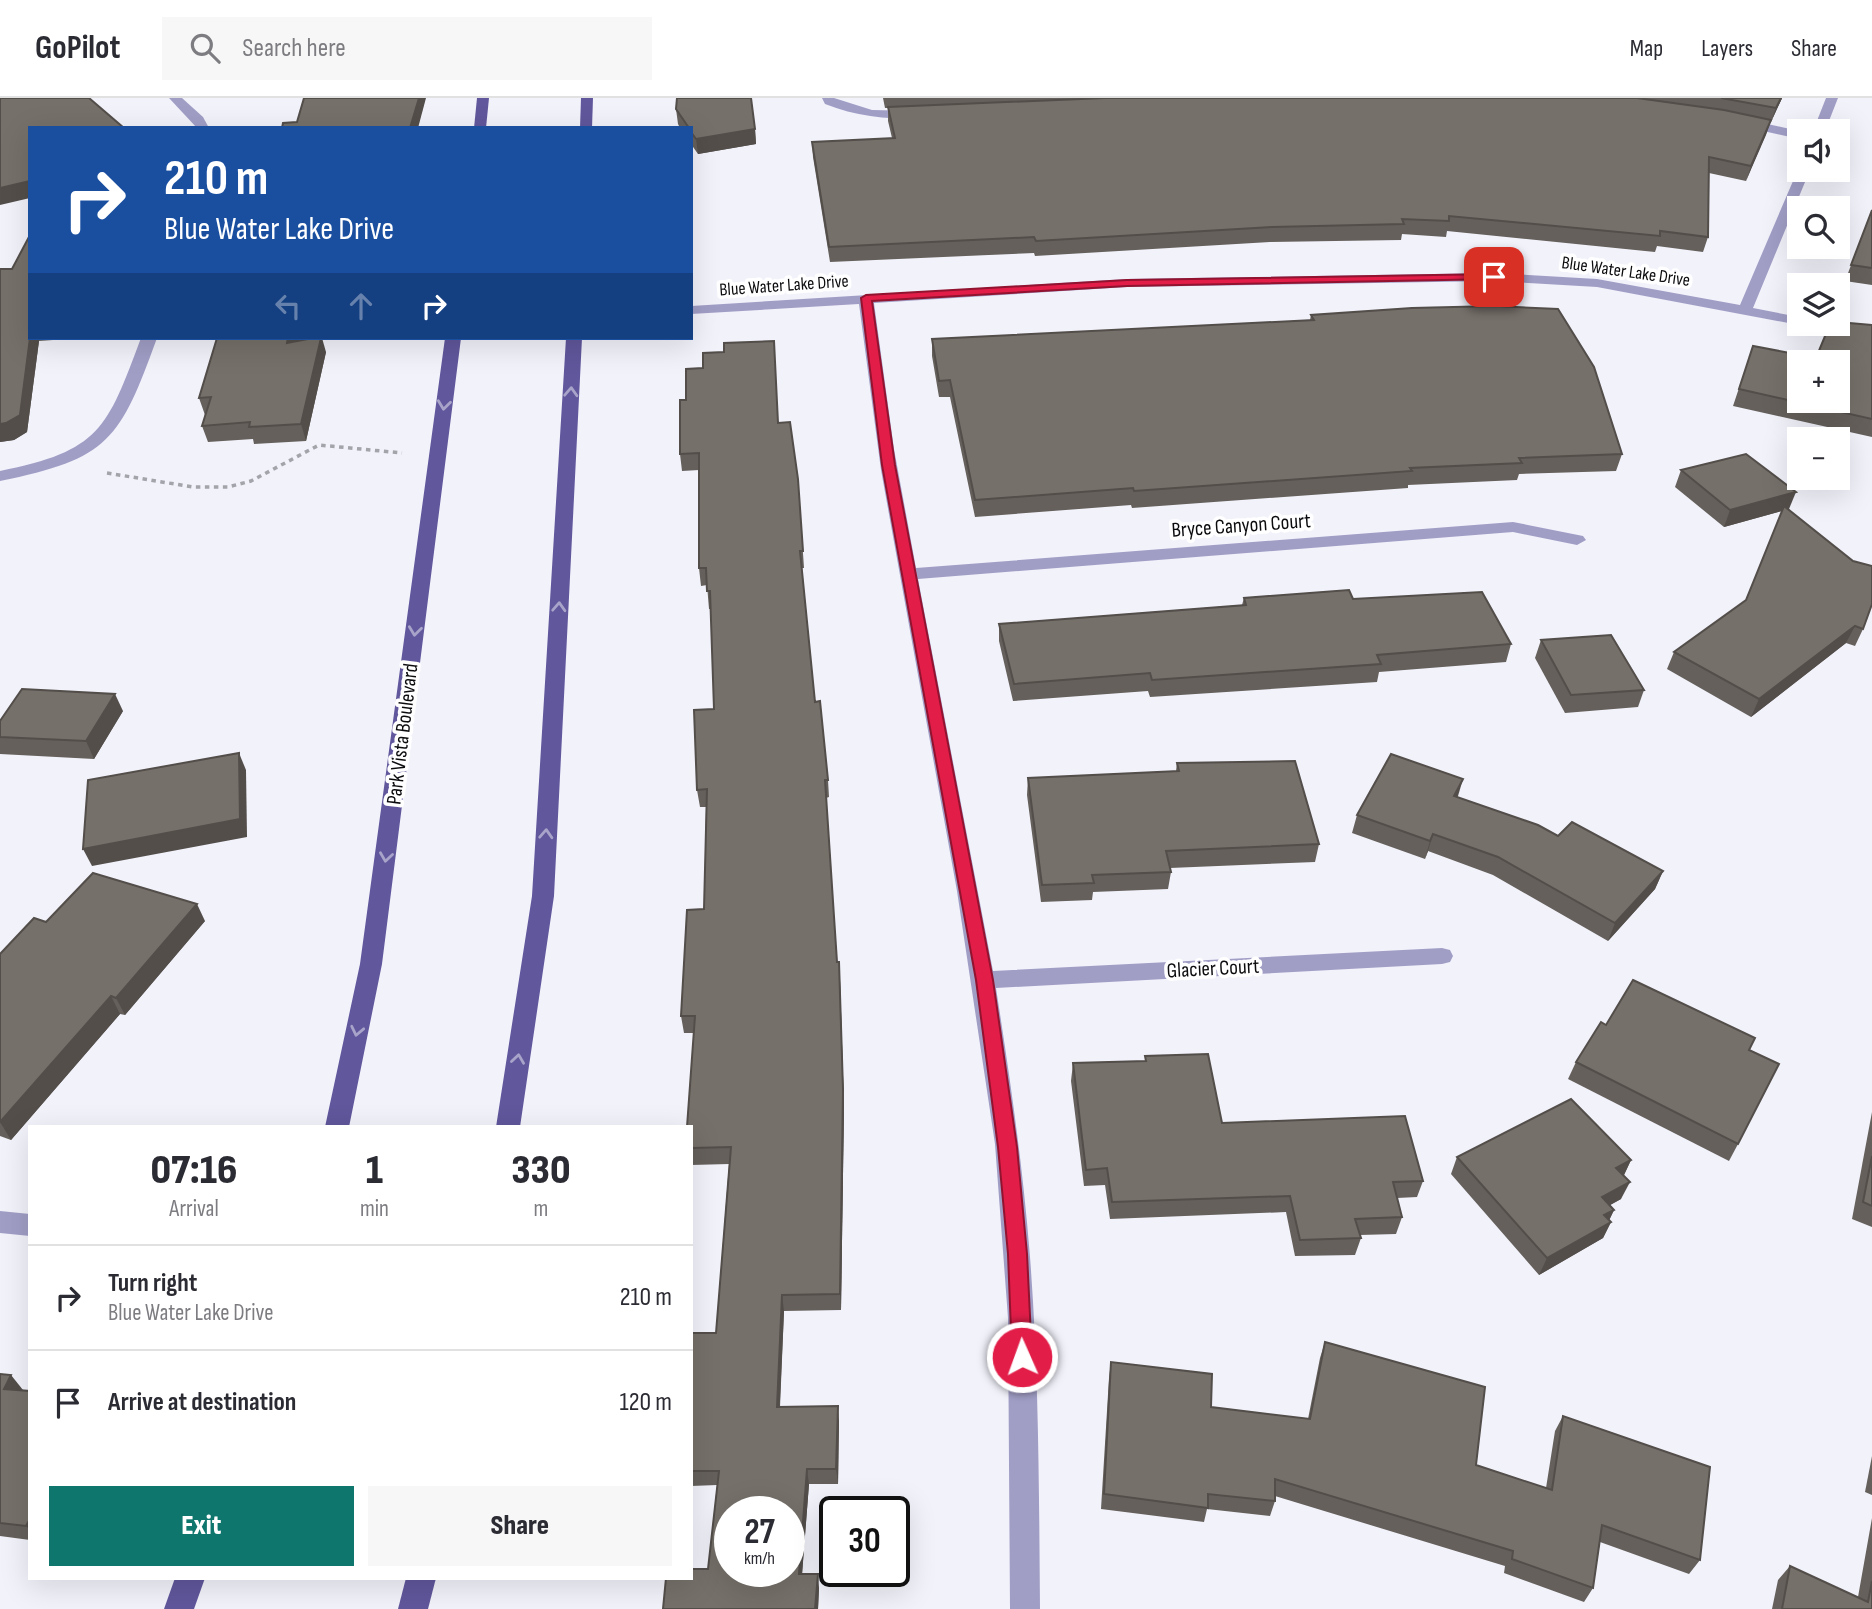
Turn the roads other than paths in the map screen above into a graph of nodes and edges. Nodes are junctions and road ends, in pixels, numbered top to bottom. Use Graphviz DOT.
graph roads {
  1 [pos="175,98"];
  2 [pos="483,98"];
  3 [pos="587,98"];
  4 [pos="828,98"];
  5 [pos="1832,98"];
  6 [pos="928,114"];
  7 [pos="1824,119"];
  8 [pos="1732,121"];
  9 [pos="202,126"];
  10 [pos="480,126"];
  11 [pos="586,126"];
  12 [pos="1787,132"];
  13 [pos="1798,182"];
  14 [pos="866,298"];
  15 [pos="693,310"];
  16 [pos="1745,310"];
  17 [pos="1787,319"];
  18 [pos="1850,331"];
  19 [pos="1872,335"];
  20 [pos="148,340"];
  21 [pos="453,340"];
  22 [pos="574,340"];
  23 [pos="0,476"];
  24 [pos="1577,540"];
  25 [pos="908,574"];
  26 [pos="1442,956"];
  27 [pos="985,980"];
  28 [pos="337,1125"];
  29 [pos="508,1125"];
  30 [pos="0,1222"];
  31 [pos="28,1226"];
  32 [pos="189,1580"];
  33 [pos="420,1580"];
  34 [pos="179,1609"];
  35 [pos="413,1609"];
  36 [pos="1025,1609"];
  1 -- 9 [label="street"];
  2 -- 10 [label="main road"];
  3 -- 11 [label="main road"];
  4 -- 6 [label="street"];
  5 -- 7 [label="street"];
  8 -- 12 [label="street"];
  13 -- 16 [label="street"];
  14 -- 15 [label="street, Blue Water Lake Drive"];
  14 -- 16 [label="street, Blue Water Lake Drive"];
  14 -- 25 [label="street"];
  16 -- 17 [label="street, Blue Water Lake Drive"];
  18 -- 19 [label="street"];
  20 -- 23 [label="street"];
  21 -- 28 [label="main road, Park Vista Boulevard, one-way"];
  29 -- 22 [label="main road, one-way"];
  24 -- 25 [label="street, Bryce Canyon Court"];
  25 -- 27 [label="street"];
  26 -- 27 [label="street, Glacier Court"];
  27 -- 36 [label="street"];
  30 -- 31 [label="street"];
  32 -- 34 [label="main road"];
  33 -- 35 [label="main road"];
}
